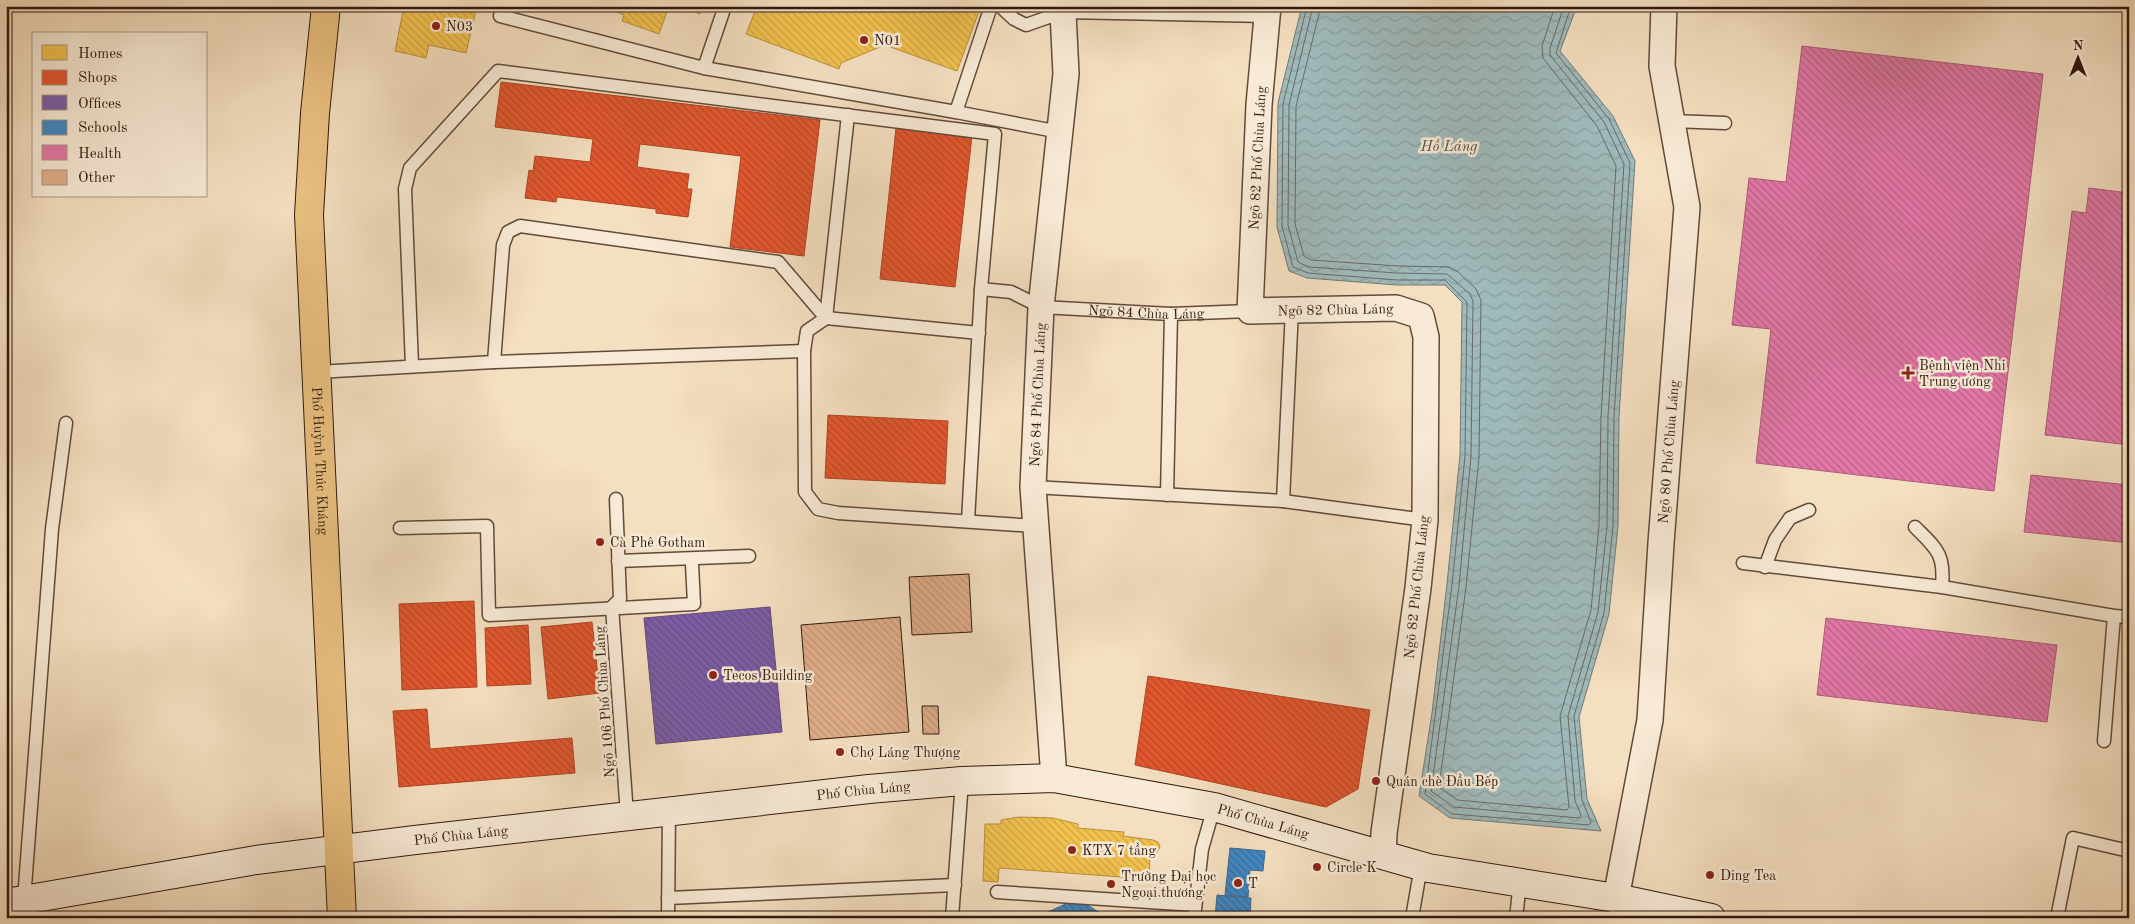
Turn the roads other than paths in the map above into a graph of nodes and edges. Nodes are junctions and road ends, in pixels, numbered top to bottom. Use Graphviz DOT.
graph roads {
  1 [pos="326,6"];
  2 [pos="503,6"];
  3 [pos="725,6"];
  4 [pos="991,6"];
  5 [pos="1000,6"];
  6 [pos="1664,6"];
  7 [pos="1061,9"];
  8 [pos="1267,11"];
  9 [pos="704,68"];
  10 [pos="956,112"];
  11 [pos="848,115"];
  12 [pos="1672,121"];
  13 [pos="1725,124"];
  14 [pos="1060,132"];
  15 [pos="981,289"];
  16 [pos="1041,307"];
  17 [pos="1292,309"];
  18 [pos="1250,311"];
  19 [pos="1171,314"];
  20 [pos="1421,316"];
  21 [pos="826,318"];
  22 [pos="978,333"];
  23 [pos="804,351"];
  24 [pos="494,362"];
  25 [pos="412,366"];
  26 [pos="317,372"];
  27 [pos="66,424"];
  28 [pos="1033,488"];
  29 [pos="1167,495"];
  30 [pos="616,499"];
  31 [pos="1283,501"];
  32 [pos="1809,510"];
  33 [pos="1425,520"];
  34 [pos="968,521"];
  35 [pos="1035,526"];
  36 [pos="1915,527"];
  37 [pos="400,528"];
  38 [pos="749,556"];
  39 [pos="618,561"];
  40 [pos="1743,563"];
  41 [pos="692,564"];
  42 [pos="1765,567"];
  43 [pos="1942,587"];
  44 [pos="612,607"];
  45 [pos="2114,616"];
  46 [pos="2129,617"];
  47 [pos="2104,741"];
  48 [pos="1054,778"];
  49 [pos="962,782"];
  50 [pos="1214,807"];
  51 [pos="669,810"];
  52 [pos="627,815"];
  53 [pos="338,850"];
  54 [pos="2129,851"];
  55 [pos="1383,856"];
  56 [pos="1421,866"];
  57 [pos="1520,882"];
  58 [pos="955,885"];
  59 [pos="997,892"];
  60 [pos="668,898"];
  61 [pos="15,901"];
  62 [pos="1616,908"];
  63 [pos="1195,911"];
  64 [pos="342,918"];
  65 [pos="668,918"];
  66 [pos="952,918"];
  67 [pos="1412,918"];
  68 [pos="1516,918"];
  69 [pos="1712,918"];
  70 [pos="2057,918"];
  1 -- 26 [label="main road, Phố Huỳnh Thúc Kháng"];
  2 -- 9 [label="lane"];
  3 -- 9 [label="lane"];
  4 -- 10 [label="lane"];
  5 -- 7 [label="lane"];
  6 -- 12 [label="street, Ngõ 80 Phố Chùa Láng"];
  7 -- 8 [label="lane"];
  7 -- 14 [label="street, Ngõ 84 Phố Chùa Láng"];
  8 -- 18 [label="street, Ngõ 82 Phố Chùa Láng"];
  9 -- 10 [label="lane"];
  10 -- 14 [label="lane"];
  11 -- 15 [label="lane"];
  11 -- 21 [label="lane"];
  11 -- 25 [label="lane"];
  12 -- 13 [label="lane"];
  12 -- 62 [label="street, Ngõ 80 Phố Chùa Láng"];
  14 -- 16 [label="street, Ngõ 84 Phố Chùa Láng"];
  15 -- 16 [label="lane"];
  15 -- 22 [label="lane"];
  16 -- 19 [label="lane, Ngõ 84 Chùa Láng"];
  16 -- 28 [label="street, Ngõ 84 Phố Chùa Láng"];
  17 -- 18 [label="street, Ngõ 82 Chùa Láng"];
  17 -- 20 [label="street, Ngõ 82 Chùa Láng"];
  17 -- 31 [label="lane"];
  18 -- 19 [label="lane, Ngõ 84 Chùa Láng"];
  19 -- 29 [label="lane"];
  20 -- 33 [label="street, Ngõ 82 Phố Chùa Láng"];
  21 -- 22 [label="lane"];
  21 -- 23 [label="lane"];
  21 -- 24 [label="lane"];
  22 -- 34 [label="lane"];
  23 -- 24 [label="lane"];
  23 -- 34 [label="lane"];
  24 -- 25 [label="lane"];
  25 -- 26 [label="lane"];
  26 -- 53 [label="main road, Phố Huỳnh Thúc Kháng"];
  27 -- 61 [label="lane"];
  28 -- 29 [label="lane"];
  28 -- 35 [label="street, Ngõ 84 Phố Chùa Láng"];
  29 -- 31 [label="lane"];
  30 -- 39 [label="lane, Ngõ 106 Phố Chùa Láng"];
  31 -- 33 [label="lane"];
  32 -- 42 [label="lane"];
  33 -- 55 [label="street, Ngõ 82 Phố Chùa Láng"];
  34 -- 35 [label="lane"];
  35 -- 48 [label="street, Ngõ 84 Phố Chùa Láng"];
  36 -- 43 [label="lane"];
  37 -- 44 [label="lane"];
  38 -- 39 [label="lane"];
  39 -- 44 [label="lane, Ngõ 106 Phố Chùa Láng"];
  40 -- 42 [label="lane"];
  41 -- 44 [label="lane"];
  42 -- 43 [label="lane"];
  43 -- 45 [label="lane"];
  44 -- 52 [label="lane, Ngõ 106 Phố Chùa Láng"];
  45 -- 46 [label="lane"];
  45 -- 47 [label="lane"];
  48 -- 49 [label="street, Phố Chùa Láng"];
  48 -- 50 [label="street, Phố Chùa Láng"];
  49 -- 51 [label="street, Phố Chùa Láng"];
  49 -- 58 [label="lane"];
  50 -- 55 [label="street, Phố Chùa Láng"];
  50 -- 63 [label="lane"];
  51 -- 52 [label="street, Phố Chùa Láng"];
  51 -- 60 [label="lane"];
  52 -- 53 [label="street, Phố Chùa Láng"];
  53 -- 61 [label="street, Phố Chùa Láng"];
  53 -- 64 [label="main road, Phố Huỳnh Thúc Kháng"];
  54 -- 70 [label="lane"];
  55 -- 56 [label="street, Phố Chùa Láng"];
  56 -- 57 [label="street, Phố Chùa Láng"];
  56 -- 67 [label="lane"];
  57 -- 62 [label="street, Phố Chùa Láng"];
  57 -- 68 [label="lane"];
  58 -- 60 [label="lane"];
  58 -- 66 [label="lane"];
  59 -- 63 [label="lane"];
  60 -- 65 [label="lane"];
  62 -- 69 [label="street, Phố Chùa Láng"];
}
